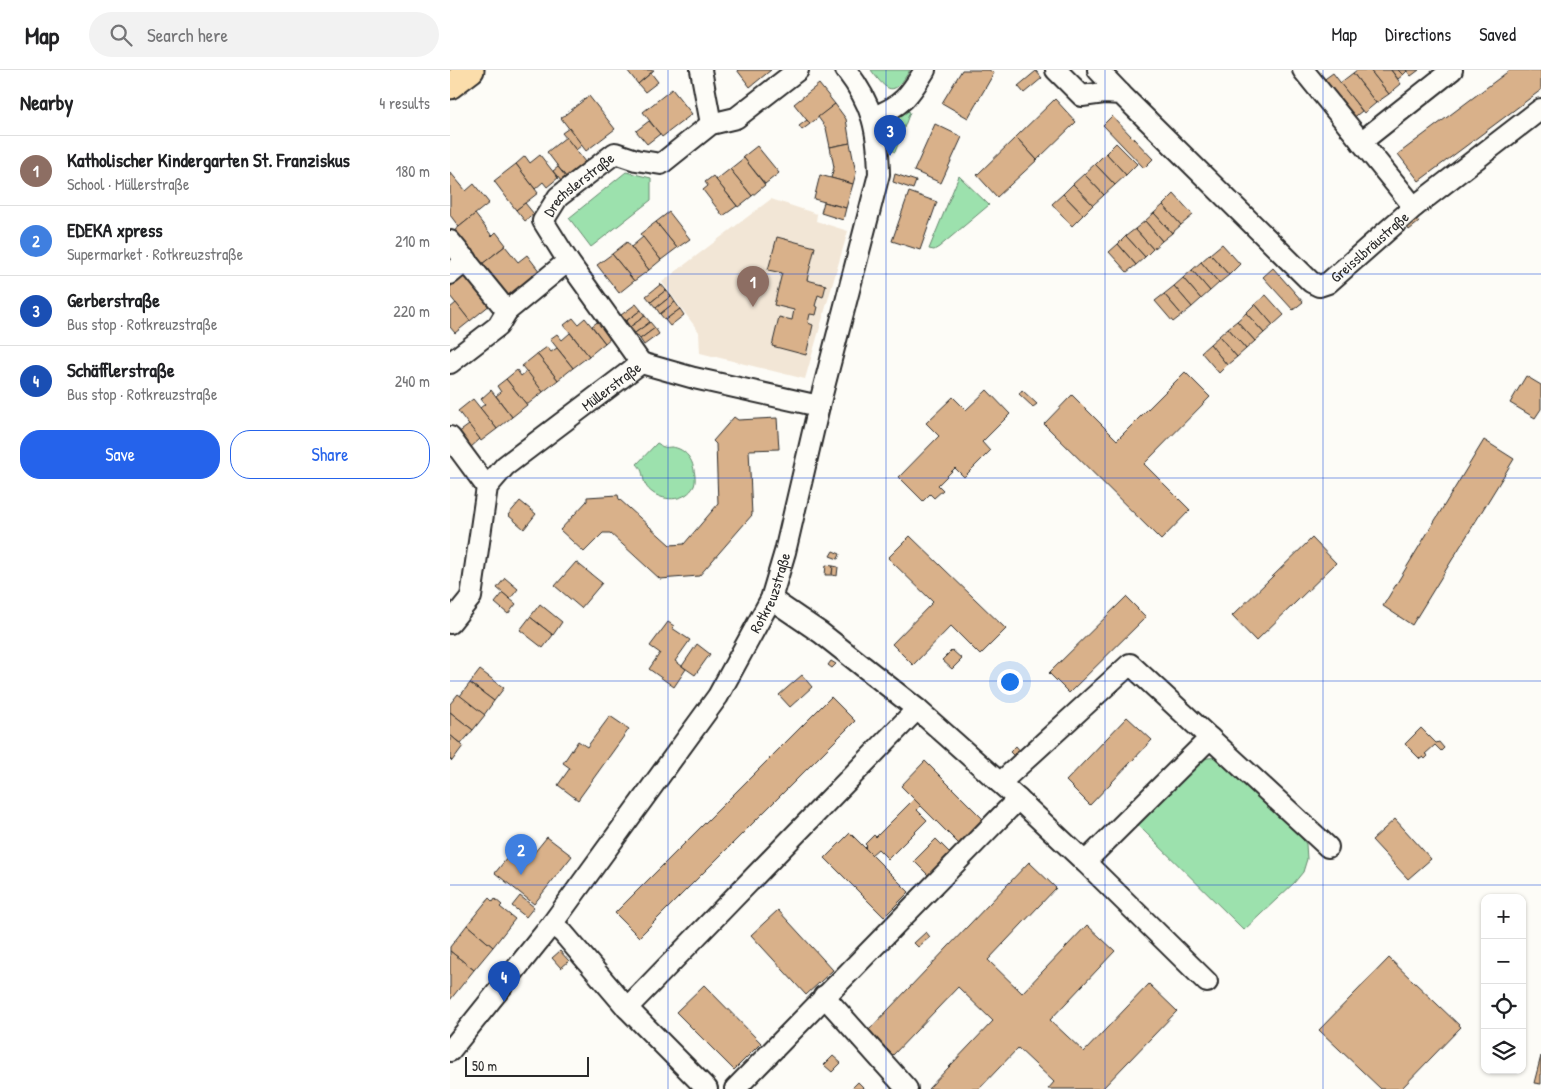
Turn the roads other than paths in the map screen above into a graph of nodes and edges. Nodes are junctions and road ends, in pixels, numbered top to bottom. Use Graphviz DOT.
graph roads {
  1 [pos="701,70"];
  2 [pos="798,70"];
  3 [pos="846,70"];
  4 [pos="925,70"];
  5 [pos="1056,70"];
  6 [pos="1098,70"];
  7 [pos="1303,70"];
  8 [pos="1452,70"];
  9 [pos="1120,94"];
  10 [pos="1541,109"];
  11 [pos="873,117"];
  12 [pos="710,124"];
  13 [pos="1361,142"];
  14 [pos="1414,207"];
  15 [pos="450,241"];
  16 [pos="467,260"];
  17 [pos="568,261"];
  18 [pos="450,274"];
  19 [pos="507,311"];
  20 [pos="641,362"];
  21 [pos="450,363"];
  22 [pos="819,406"];
  23 [pos="450,438"];
  24 [pos="487,488"];
  25 [pos="771,599"];
  26 [pos="450,622"];
  27 [pos="917,709"];
  28 [pos="1210,738"];
  29 [pos="1000,783"];
  30 [pos="1018,799"];
  31 [pos="1328,848"];
  32 [pos="1085,862"];
  33 [pos="552,924"];
  34 [pos="1207,982"];
  35 [pos="824,996"];
  36 [pos="627,1008"];
  37 [pos="450,1051"];
  38 [pos="707,1089"];
  39 [pos="735,1089"];
  40 [pos="907,1089"];
  1 -- 12 [label="street"];
  2 -- 12 [label="street, Drechslerstraße"];
  3 -- 11 [label="street, Rotkreuzstraße"];
  4 -- 11 [label="street"];
  5 -- 9 [label="street"];
  6 -- 9 [label="street, Greisslbräustraße"];
  7 -- 13 [label="street"];
  8 -- 13 [label="street"];
  9 -- 14 [label="street, Greisslbräustraße"];
  10 -- 14 [label="street, Greisslbräustraße"];
  11 -- 22 [label="street, Rotkreuzstraße"];
  12 -- 17 [label="street, Drechslerstraße"];
  13 -- 14 [label="street"];
  15 -- 16 [label="street"];
  16 -- 18 [label="street"];
  16 -- 19 [label="street"];
  17 -- 19 [label="street"];
  17 -- 20 [label="street, Drechslerstraße"];
  19 -- 21 [label="street"];
  20 -- 22 [label="street, Müllerstraße"];
  20 -- 24 [label="street, Müllerstraße"];
  22 -- 25 [label="street, Rotkreuzstraße"];
  23 -- 24 [label="street"];
  24 -- 26 [label="street"];
  25 -- 27 [label="street"];
  25 -- 33 [label="street, Rotkreuzstraße"];
  27 -- 29 [label="street"];
  27 -- 36 [label="street"];
  28 -- 29 [label="street"];
  28 -- 31 [label="street"];
  28 -- 32 [label="street"];
  29 -- 30 [label="street"];
  30 -- 32 [label="street"];
  30 -- 35 [label="street"];
  32 -- 34 [label="street"];
  33 -- 36 [label="street"];
  33 -- 37 [label="street, Rotkreuzstraße"];
  35 -- 39 [label="street"];
  35 -- 40 [label="street"];
  36 -- 38 [label="street"];
}
